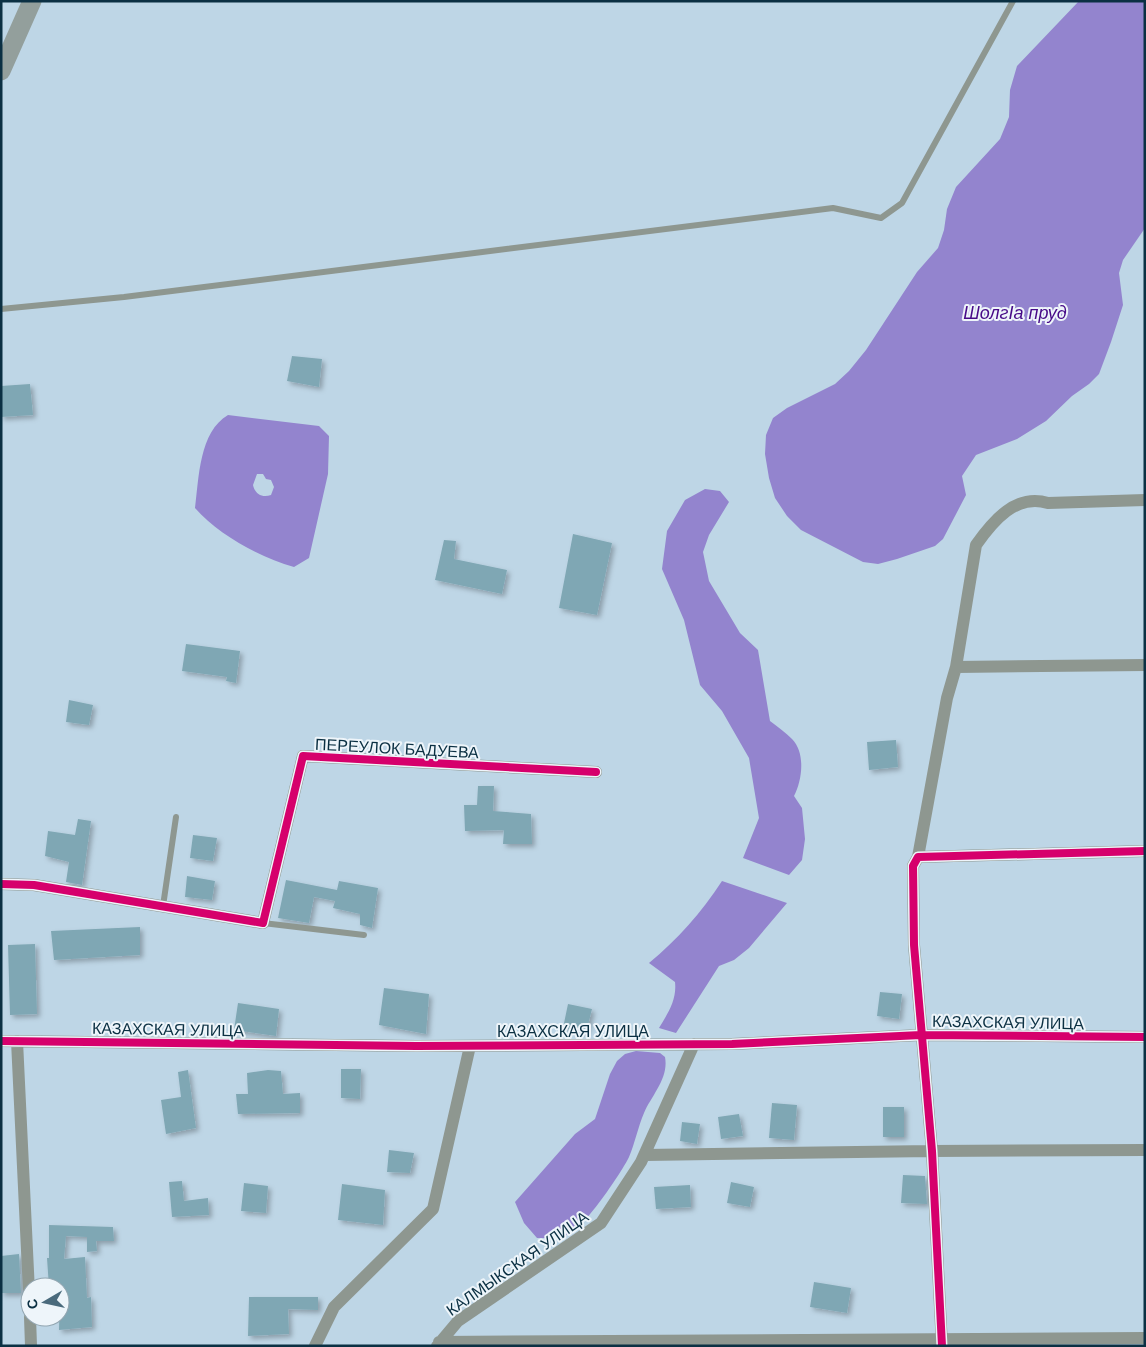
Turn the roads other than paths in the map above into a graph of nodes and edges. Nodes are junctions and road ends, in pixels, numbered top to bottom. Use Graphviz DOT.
graph roads {
  1 [pos="32,1"];
  2 [pos="1013,1"];
  3 [pos="1,71"];
  4 [pos="1,309"];
  5 [pos="1145,500"];
  6 [pos="1145,665"];
  7 [pos="956,668"];
  8 [pos="596,772"];
  9 [pos="176,817"];
  10 [pos="1145,851"];
  11 [pos="918,857"];
  12 [pos="1,884"];
  13 [pos="163,906"];
  14 [pos="263,923"];
  15 [pos="364,935"];
  16 [pos="921,1035"];
  17 [pos="1145,1037"];
  18 [pos="1,1041"];
  19 [pos="18,1041"];
  20 [pos="694,1044"];
  21 [pos="470,1046"];
  22 [pos="932,1150"];
  23 [pos="1145,1150"];
  24 [pos="644,1155"];
  25 [pos="28,1277"];
  26 [pos="31,1327"];
  27 [pos="1145,1338"];
  28 [pos="942,1343"];
  29 [pos="438,1344"];
  30 [pos="32,1346"];
  31 [pos="315,1346"];
  1 -- 3 [label="main road"];
  2 -- 4 [label="lane"];
  5 -- 7 [label="street"];
  6 -- 7 [label="street"];
  7 -- 11 [label="street"];
  8 -- 14 [label="street, ПЕРЕУЛОК БАДУЕВА"];
  9 -- 13 [label="lane"];
  10 -- 11 [label="street"];
  11 -- 16 [label="street"];
  12 -- 13 [label="street"];
  13 -- 14 [label="street"];
  14 -- 15 [label="lane"];
  16 -- 17 [label="street, КАЗАХСКАЯ УЛИЦА"];
  16 -- 20 [label="street, КАЗАХСКАЯ УЛИЦА"];
  16 -- 22 [label="street"];
  18 -- 19 [label="street, КАЗАХСКАЯ УЛИЦА"];
  19 -- 21 [label="street, КАЗАХСКАЯ УЛИЦА"];
  19 -- 25 [label="street"];
  20 -- 21 [label="street, КАЗАХСКАЯ УЛИЦА"];
  20 -- 24 [label="street, КАЛМЫКСКАЯ УЛИЦА"];
  21 -- 31 [label="street"];
  22 -- 23 [label="street"];
  22 -- 24 [label="street"];
  22 -- 28 [label="street"];
  24 -- 29 [label="street, КАЛМЫКСКАЯ УЛИЦА"];
  26 -- 30 [label="street"];
  27 -- 28 [label="street"];
  28 -- 29 [label="street"];
}
